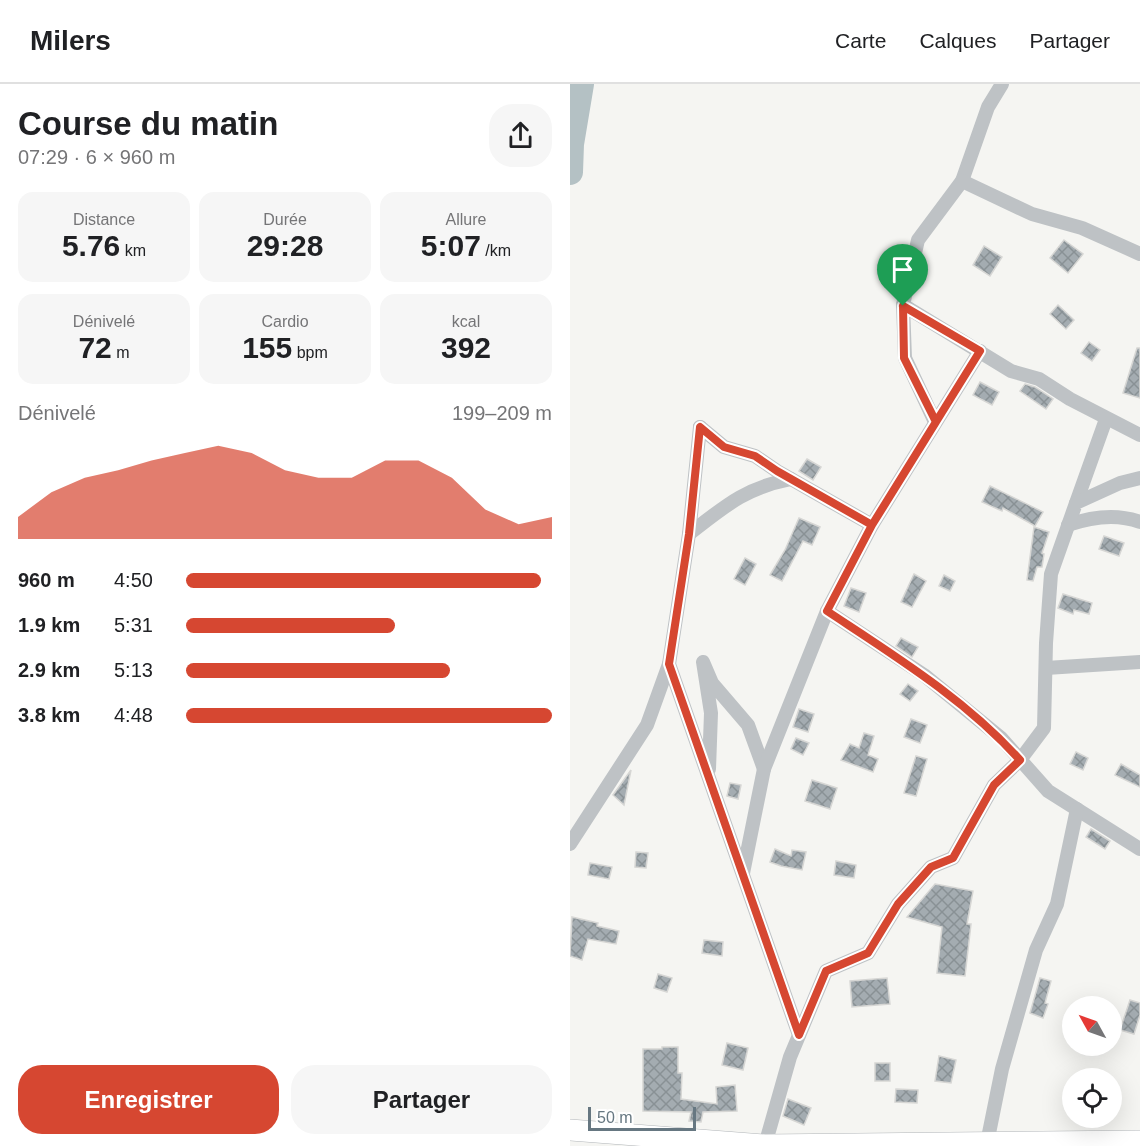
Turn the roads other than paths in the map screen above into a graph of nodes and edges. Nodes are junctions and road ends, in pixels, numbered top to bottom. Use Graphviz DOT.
graph roads {
  1 [pos="1002,84"];
  2 [pos="962,181"];
  3 [pos="1140,254"];
  4 [pos="903,306"];
  5 [pos="980,351"];
  6 [pos="1106,419"];
  7 [pos="936,422"];
  8 [pos="1140,435"];
  9 [pos="1140,478"];
  10 [pos="791,479"];
  11 [pos="1076,503"];
  12 [pos="1140,522"];
  13 [pos="872,525"];
  14 [pos="1068,525"];
  15 [pos="689,534"];
  16 [pos="827,611"];
  17 [pos="1140,662"];
  18 [pos="669,664"];
  19 [pos="1046,668"];
  20 [pos="1020,760"];
  21 [pos="764,769"];
  22 [pos="708,778"];
  23 [pos="1077,809"];
  24 [pos="570,844"];
  25 [pos="1140,849"];
  26 [pos="743,875"];
  27 [pos="799,1035"];
  28 [pos="570,1130"];
  29 [pos="1140,1142"];
  30 [pos="712,1143"];
  31 [pos="987,1143"];
  32 [pos="765,1145"];
  1 -- 2 [label="street"];
  2 -- 3 [label="street"];
  2 -- 4 [label="street"];
  4 -- 5 [label="street"];
  4 -- 7 [label="street"];
  5 -- 6 [label="street"];
  5 -- 7 [label="street"];
  6 -- 8 [label="street"];
  6 -- 11 [label="street"];
  7 -- 13 [label="street"];
  9 -- 11 [label="street"];
  10 -- 13 [label="street"];
  10 -- 15 [label="street"];
  10 -- 15 [label="street"];
  11 -- 14 [label="street"];
  12 -- 14 [label="street"];
  13 -- 16 [label="street"];
  14 -- 19 [label="street"];
  15 -- 18 [label="street"];
  16 -- 20 [label="street"];
  16 -- 21 [label="street"];
  17 -- 19 [label="street"];
  18 -- 22 [label="street"];
  18 -- 24 [label="street"];
  19 -- 20 [label="street"];
  20 -- 23 [label="street"];
  20 -- 27 [label="street"];
  21 -- 22 [label="street"];
  21 -- 26 [label="street"];
  22 -- 26 [label="street"];
  23 -- 25 [label="street"];
  23 -- 31 [label="street"];
  26 -- 27 [label="street"];
  27 -- 32 [label="street"];
  28 -- 30 [label="main road"];
  29 -- 31 [label="main road"];
  30 -- 32 [label="main road"];
  31 -- 32 [label="main road"];
}
